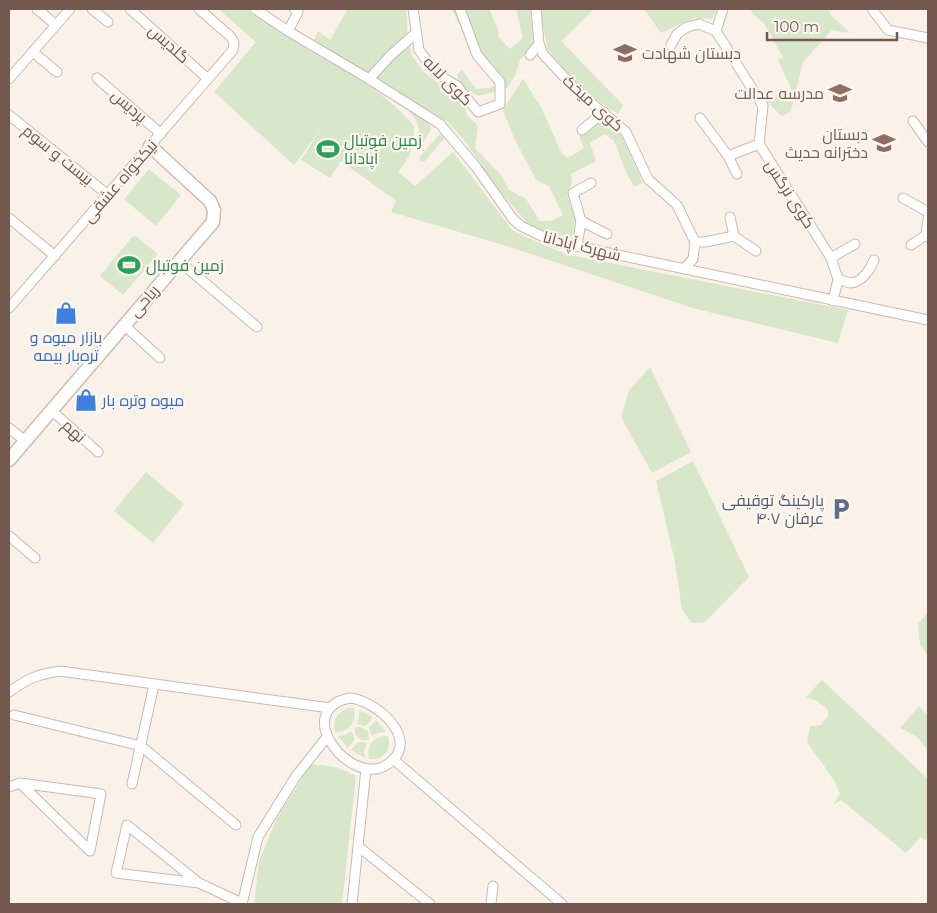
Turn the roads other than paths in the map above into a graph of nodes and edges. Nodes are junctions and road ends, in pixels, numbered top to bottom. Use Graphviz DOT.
graph roads {
  1 [pos="37,9"];
  2 [pos="70,9"];
  3 [pos="92,9"];
  4 [pos="130,9"];
  5 [pos="199,9"];
  6 [pos="255,9"];
  7 [pos="294,9"];
  8 [pos="413,9"];
  9 [pos="460,9"];
  10 [pos="536,9"];
  11 [pos="723,9"];
  12 [pos="872,9"];
  13 [pos="108,22"];
  14 [pos="56,24"];
  15 [pos="288,31"];
  16 [pos="716,31"];
  17 [pos="416,33"];
  18 [pos="928,38"];
  19 [pos="539,44"];
  20 [pos="671,45"];
  21 [pos="33,52"];
  22 [pos="530,55"];
  23 [pos="57,72"];
  24 [pos="10,76"];
  25 [pos="97,78"];
  26 [pos="208,79"];
  27 [pos="369,79"];
  28 [pos="604,112"];
  29 [pos="9,115"];
  30 [pos="700,118"];
  31 [pos="912,121"];
  32 [pos="582,130"];
  33 [pos="161,134"];
  34 [pos="928,142"];
  35 [pos="759,144"];
  36 [pos="150,146"];
  37 [pos="728,156"];
  38 [pos="737,174"];
  39 [pos="591,183"];
  40 [pos="108,195"];
  41 [pos="903,198"];
  42 [pos="928,212"];
  43 [pos="730,217"];
  44 [pos="9,218"];
  45 [pos="928,219"];
  46 [pos="581,221"];
  47 [pos="606,234"];
  48 [pos="734,236"];
  49 [pos="927,236"];
  50 [pos="695,242"];
  51 [pos="855,244"];
  52 [pos="911,245"];
  53 [pos="576,246"];
  54 [pos="756,250"];
  55 [pos="54,256"];
  56 [pos="831,258"];
  57 [pos="874,260"];
  58 [pos="179,261"];
  59 [pos="684,269"];
  60 [pos="838,279"];
  61 [pos="833,301"];
  62 [pos="9,308"];
  63 [pos="928,320"];
  64 [pos="124,325"];
  65 [pos="257,327"];
  66 [pos="160,358"];
  67 [pos="51,410"];
  68 [pos="9,428"];
  69 [pos="25,441"];
  70 [pos="98,452"];
  71 [pos="9,460"];
  72 [pos="9,536"];
  73 [pos="35,558"];
  74 [pos="154,685"];
  75 [pos="9,692"];
  76 [pos="330,708"];
  77 [pos="14,715"];
  78 [pos="327,737"];
  79 [pos="141,746"];
  80 [pos="394,759"];
  81 [pos="366,769"];
  82 [pos="20,783"];
  83 [pos="132,784"];
  84 [pos="9,787"];
  85 [pos="236,825"];
  86 [pos="359,847"];
  87 [pos="199,883"];
  88 [pos="493,886"];
  89 [pos="242,904"];
  90 [pos="352,904"];
  91 [pos="430,904"];
  92 [pos="491,904"];
  93 [pos="562,904"];
  1 -- 14 [label="street"];
  2 -- 14 [label="street"];
  3 -- 13 [label="street"];
  4 -- 26 [label="street, گلدیس"];
  5 -- 26 [label="street, نیکخواه عشقی"];
  6 -- 15 [label="street, شهرک آپادانا"];
  7 -- 15 [label="street"];
  8 -- 17 [label="street, کوی لاله"];
  9 -- 17 [label="street, کوی لاله"];
  10 -- 19 [label="street, کوی میخک"];
  11 -- 16 [label="street"];
  12 -- 18 [label="street"];
  14 -- 21 [label="street"];
  15 -- 27 [label="street, شهرک آپادانا"];
  16 -- 20 [label="street"];
  16 -- 35 [label="street, کوی نرگس"];
  17 -- 27 [label="street"];
  19 -- 22 [label="street"];
  19 -- 28 [label="street, کوی میخک"];
  21 -- 23 [label="street"];
  21 -- 24 [label="street"];
  25 -- 33 [label="street, پردیس"];
  26 -- 33 [label="street, نیکخواه عشقی"];
  27 -- 53 [label="street, شهرک آپادانا"];
  28 -- 32 [label="street"];
  28 -- 50 [label="street, کوی میخک"];
  29 -- 40 [label="street, بیست و سوم"];
  30 -- 37 [label="street"];
  31 -- 34 [label="street"];
  33 -- 36 [label="street, نیکخواه عشقی"];
  35 -- 37 [label="street"];
  35 -- 56 [label="street, کوی نرگس"];
  36 -- 40 [label="street, نیکخواه عشقی"];
  36 -- 58 [label="street, ریاحی"];
  37 -- 38 [label="street"];
  39 -- 46 [label="street"];
  40 -- 55 [label="street, نیکخواه عشقی"];
  41 -- 42 [label="street"];
  43 -- 48 [label="street"];
  44 -- 55 [label="street"];
  45 -- 49 [label="street"];
  46 -- 47 [label="street"];
  46 -- 53 [label="street"];
  48 -- 50 [label="street"];
  48 -- 54 [label="street"];
  49 -- 52 [label="street"];
  50 -- 59 [label="street"];
  51 -- 56 [label="street"];
  53 -- 59 [label="street, شهرک آپادانا"];
  55 -- 62 [label="street, نیکخواه عشقی"];
  56 -- 60 [label="street, کوی نرگس"];
  57 -- 60 [label="street"];
  58 -- 64 [label="street, ریاحی"];
  58 -- 65 [label="street"];
  59 -- 61 [label="street, شهرک آپادانا"];
  60 -- 61 [label="street"];
  61 -- 63 [label="street, شهرک آپادانا"];
  64 -- 66 [label="street"];
  64 -- 67 [label="street, ریاحی"];
  67 -- 69 [label="street, ریاحی"];
  67 -- 70 [label="street, نهم"];
  68 -- 69 [label="street"];
  69 -- 71 [label="street, ریاحی"];
  72 -- 73 [label="street"];
  74 -- 75 [label="street"];
  74 -- 76 [label="street"];
  74 -- 79 [label="street"];
  76 -- 78 [label="street"];
  76 -- 80 [label="street"];
  77 -- 79 [label="street"];
  78 -- 81 [label="street"];
  78 -- 89 [label="street"];
  79 -- 83 [label="street"];
  79 -- 85 [label="street"];
  80 -- 81 [label="street"];
  80 -- 93 [label="street"];
  81 -- 86 [label="street"];
  82 -- 82 [label="street"];
  82 -- 84 [label="street"];
  86 -- 90 [label="street"];
  86 -- 91 [label="street"];
  87 -- 87 [label="street"];
  87 -- 89 [label="street"];
  88 -- 92 [label="street"];
}
